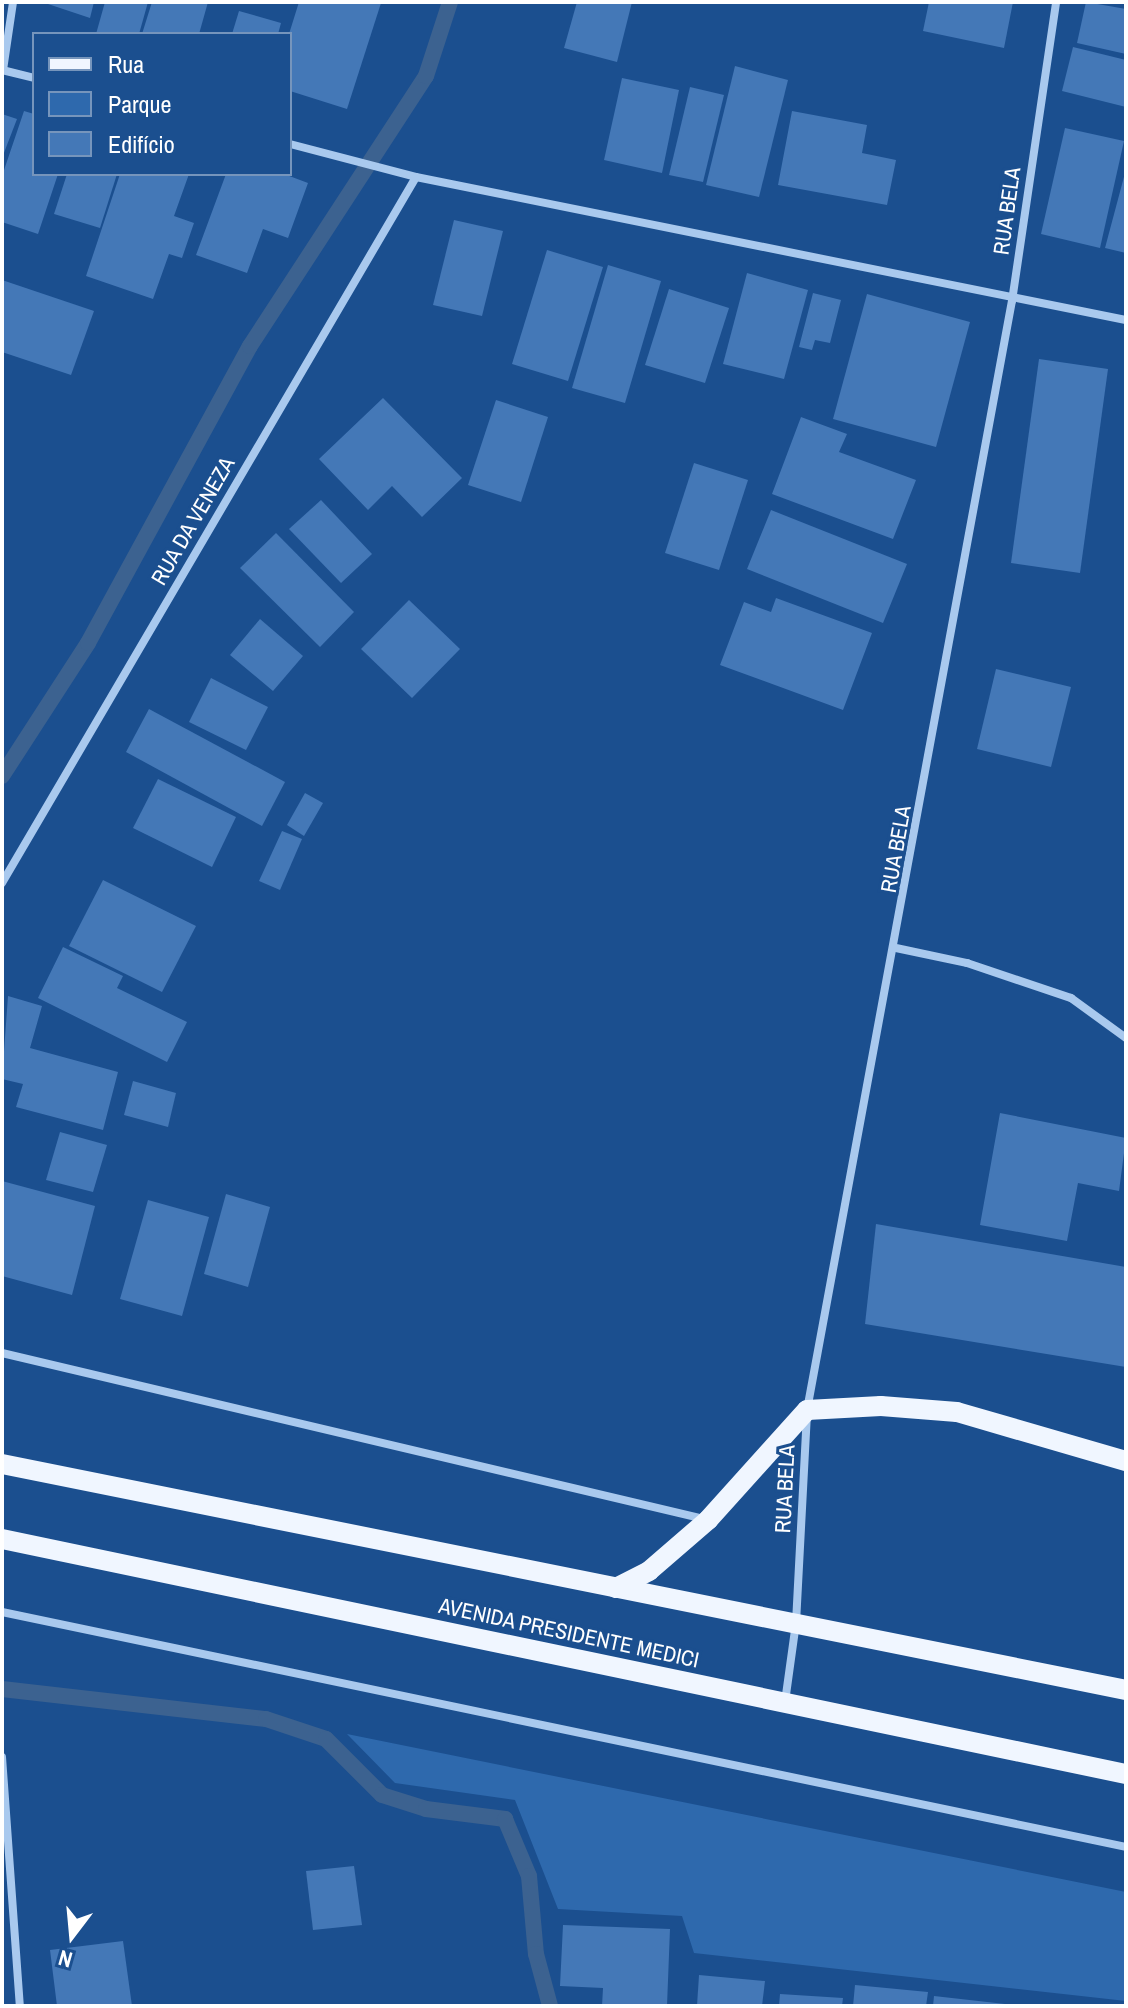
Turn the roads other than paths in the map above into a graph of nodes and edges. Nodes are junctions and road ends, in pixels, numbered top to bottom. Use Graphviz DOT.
graph roads {
  1 [pos="13,2"];
  2 [pos="1056,2"];
  3 [pos="2,70"];
  4 [pos="32,78"];
  5 [pos="292,145"];
  6 [pos="416,177"];
  7 [pos="1012,301"];
  8 [pos="1126,320"];
  9 [pos="2,883"];
  10 [pos="896,948"];
  11 [pos="1126,1038"];
  12 [pos="2,1353"];
  13 [pos="807,1410"];
  14 [pos="1126,1461"];
  15 [pos="2,1464"];
  16 [pos="708,1520"];
  17 [pos="2,1539"];
  18 [pos="616,1588"];
  19 [pos="2,1612"];
  20 [pos="796,1623"];
  21 [pos="1126,1690"];
  22 [pos="785,1703"];
  23 [pos="2,1757"];
  24 [pos="1126,1768"];
  25 [pos="1126,1774"];
  26 [pos="1126,1847"];
  27 [pos="20,2006"];
  1 -- 3 [label="street"];
  2 -- 7 [label="street, RUA BELA"];
  3 -- 4 [label="street"];
  5 -- 6 [label="street"];
  6 -- 7 [label="street"];
  6 -- 9 [label="street, RUA DA VENEZA"];
  7 -- 8 [label="street"];
  7 -- 10 [label="street, RUA BELA"];
  10 -- 11 [label="street"];
  10 -- 13 [label="street, RUA BELA"];
  12 -- 16 [label="street"];
  13 -- 14 [label="main road"];
  13 -- 16 [label="main road"];
  13 -- 20 [label="street, RUA BELA"];
  15 -- 18 [label="main road"];
  16 -- 18 [label="main road"];
  17 -- 22 [label="main road, AVENIDA PRESIDENTE MEDICI"];
  18 -- 20 [label="main road"];
  19 -- 26 [label="street"];
  20 -- 21 [label="main road"];
  20 -- 22 [label="street, RUA BELA"];
  22 -- 25 [label="main road, AVENIDA PRESIDENTE MEDICI"];
  23 -- 27 [label="street"];
  24 -- 25 [label="street"];
}
